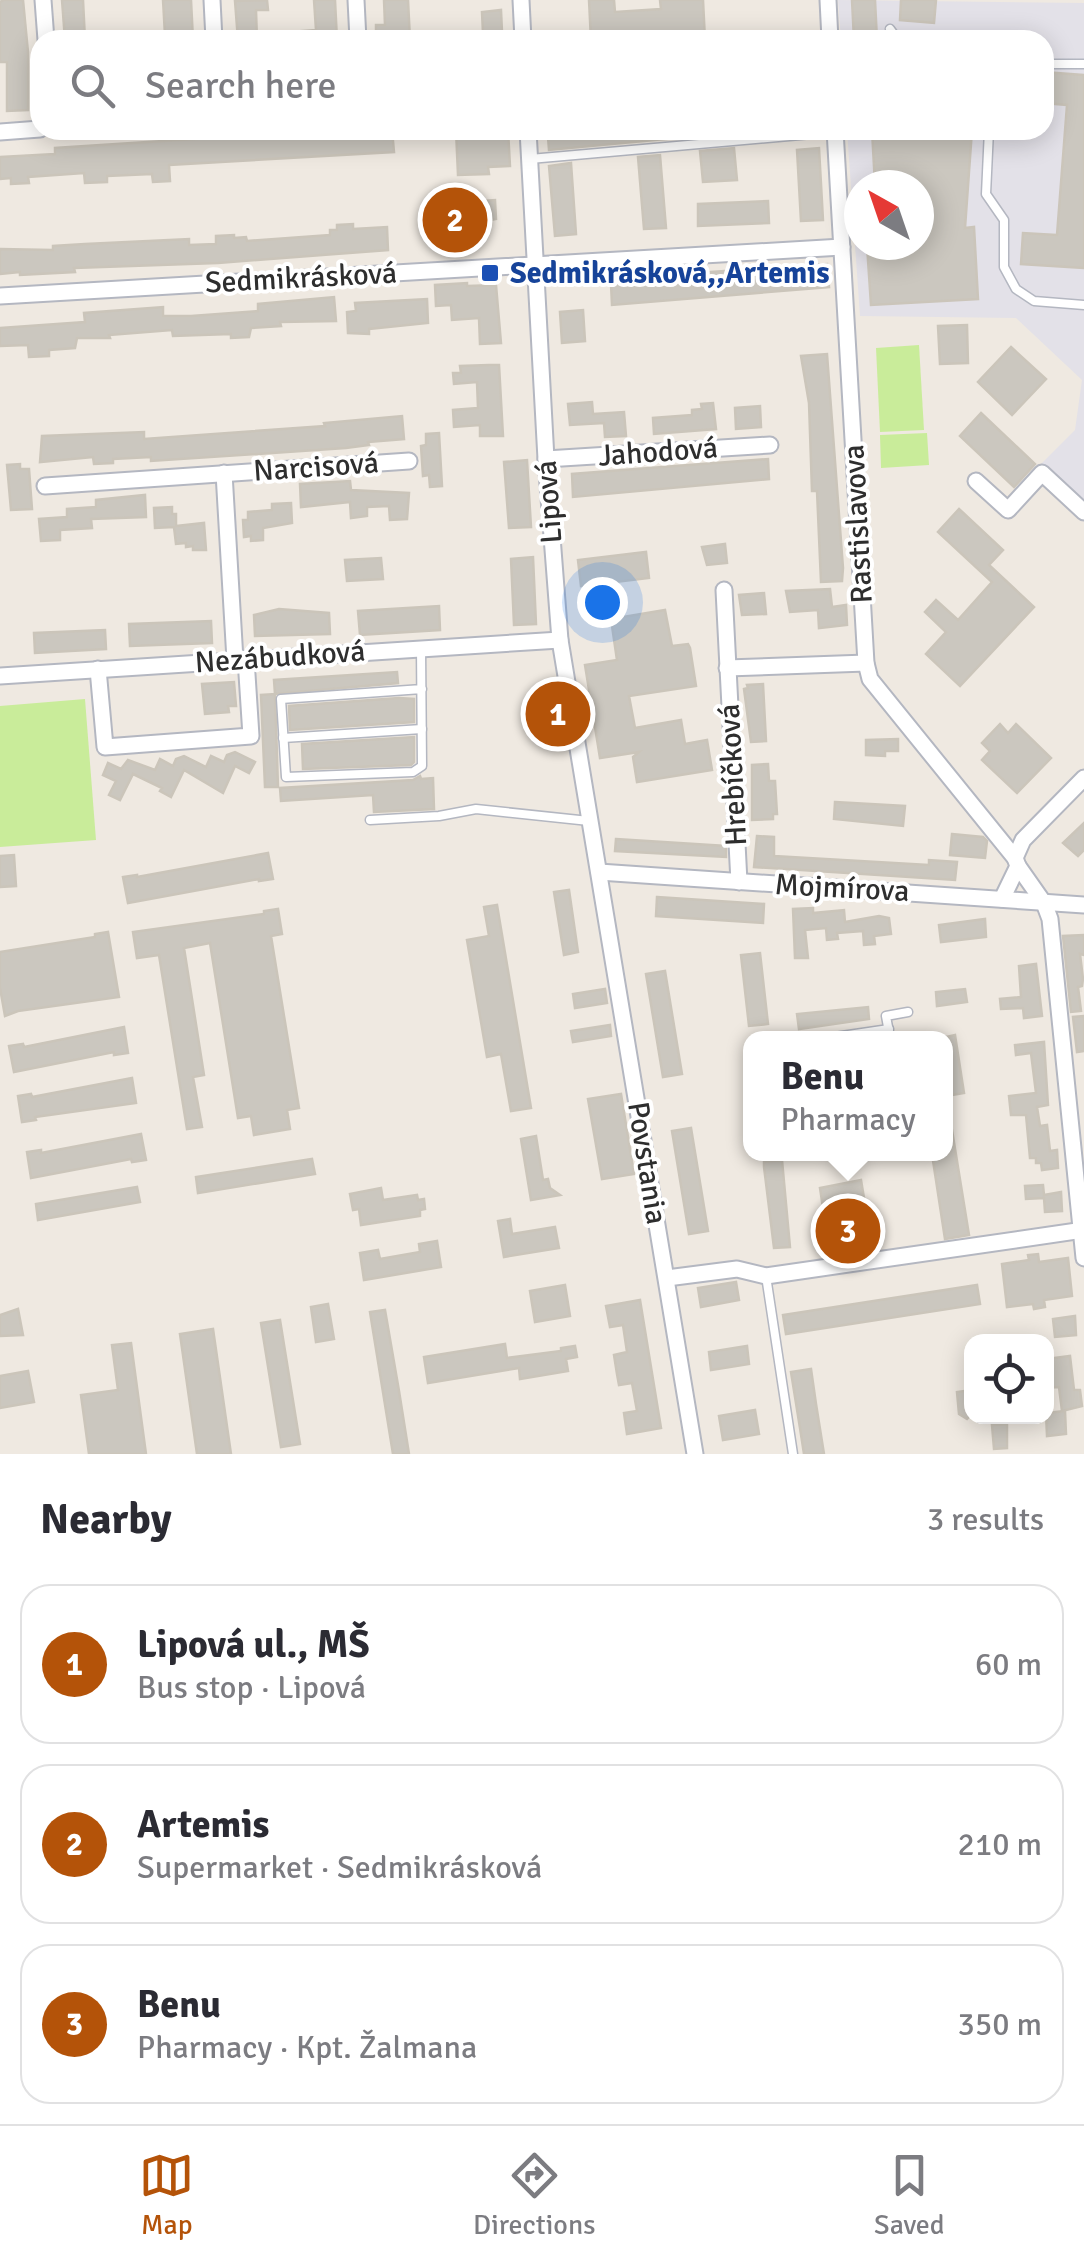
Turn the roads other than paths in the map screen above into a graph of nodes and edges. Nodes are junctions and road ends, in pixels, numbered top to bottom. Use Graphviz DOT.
graph roads {
  1 [pos="43,0"];
  2 [pos="212,0"];
  3 [pos="356,0"];
  4 [pos="521,0"];
  5 [pos="828,0"];
  6 [pos="45,30"];
  7 [pos="214,30"];
  8 [pos="358,30"];
  9 [pos="522,30"];
  10 [pos="830,30"];
  11 [pos="1054,64"];
  12 [pos="1084,64"];
  13 [pos="30,130"];
  14 [pos="0,132"];
  15 [pos="529,140"];
  16 [pos="737,140"];
  17 [pos="836,140"];
  18 [pos="989,140"];
  19 [pos="530,159"];
  20 [pos="842,247"];
  21 [pos="534,264"];
  22 [pos="0,296"];
  23 [pos="1084,305"];
  24 [pos="770,445"];
  25 [pos="546,459"];
  26 [pos="409,461"];
  27 [pos="224,474"];
  28 [pos="976,480"];
  29 [pos="45,486"];
  30 [pos="1084,512"];
  31 [pos="724,590"];
  32 [pos="560,640"];
  33 [pos="421,648"];
  34 [pos="241,659"];
  35 [pos="866,662"];
  36 [pos="728,668"];
  37 [pos="98,670"];
  38 [pos="0,676"];
  39 [pos="422,689"];
  40 [pos="422,729"];
  41 [pos="283,738"];
  42 [pos="1084,778"];
  43 [pos="370,820"];
  44 [pos="590,822"];
  45 [pos="1016,862"];
  46 [pos="599,872"];
  47 [pos="739,882"];
  48 [pos="1002,899"];
  49 [pos="1044,903"];
  50 [pos="1084,905"];
  51 [pos="908,1012"];
  52 [pos="888,1031"];
  53 [pos="1082,1230"];
  54 [pos="1084,1258"];
  55 [pos="766,1276"];
  56 [pos="667,1278"];
  57 [pos="695,1454"];
  58 [pos="793,1454"];
  1 -- 6 [label="street"];
  2 -- 7 [label="street"];
  3 -- 8 [label="street"];
  4 -- 9 [label="street"];
  5 -- 10 [label="street"];
  11 -- 12 [label="lane"];
  13 -- 14 [label="street"];
  15 -- 19 [label="street, Lipová"];
  16 -- 19 [label="lane"];
  17 -- 20 [label="street, Rastislavova"];
  18 -- 23 [label="lane"];
  19 -- 21 [label="street, Lipová"];
  20 -- 21 [label="street, Sedmikrásková"];
  20 -- 35 [label="street, Rastislavova"];
  21 -- 22 [label="street, Sedmikrásková"];
  21 -- 25 [label="street, Lipová"];
  24 -- 25 [label="street, Jahodová"];
  25 -- 32 [label="street, Lipová"];
  26 -- 27 [label="street, Narcisová"];
  27 -- 29 [label="street, Narcisová"];
  27 -- 34 [label="street, Narcisová"];
  28 -- 30 [label="street"];
  31 -- 36 [label="street, Hrebíčková"];
  32 -- 33 [label="street, Nezábudková"];
  32 -- 44 [label="street, Lipová"];
  33 -- 34 [label="street, Nezábudková"];
  33 -- 39 [label="lane"];
  34 -- 37 [label="street, Nezábudková"];
  34 -- 37 [label="street, Narcisová"];
  35 -- 36 [label="street, Hrebíčková"];
  35 -- 45 [label="street, Rastislavova"];
  36 -- 47 [label="street, Hrebíčková"];
  37 -- 38 [label="street, Nezábudková"];
  39 -- 40 [label="lane"];
  39 -- 41 [label="lane"];
  40 -- 41 [label="lane"];
  40 -- 41 [label="lane"];
  42 -- 45 [label="street"];
  43 -- 44 [label="lane"];
  44 -- 46 [label="street, Lipová"];
  45 -- 48 [label="street"];
  45 -- 49 [label="street, Rastislavova"];
  46 -- 47 [label="street, Mojmírova"];
  46 -- 56 [label="street, Povstania"];
  47 -- 48 [label="street, Mojmírova"];
  48 -- 49 [label="street, Mojmírova"];
  49 -- 50 [label="street, Mojmírova"];
  49 -- 53 [label="street"];
  51 -- 52 [label="lane"];
  53 -- 54 [label="street"];
  53 -- 55 [label="street"];
  55 -- 56 [label="street"];
  55 -- 58 [label="lane"];
  56 -- 57 [label="street, Povstania"];
}
